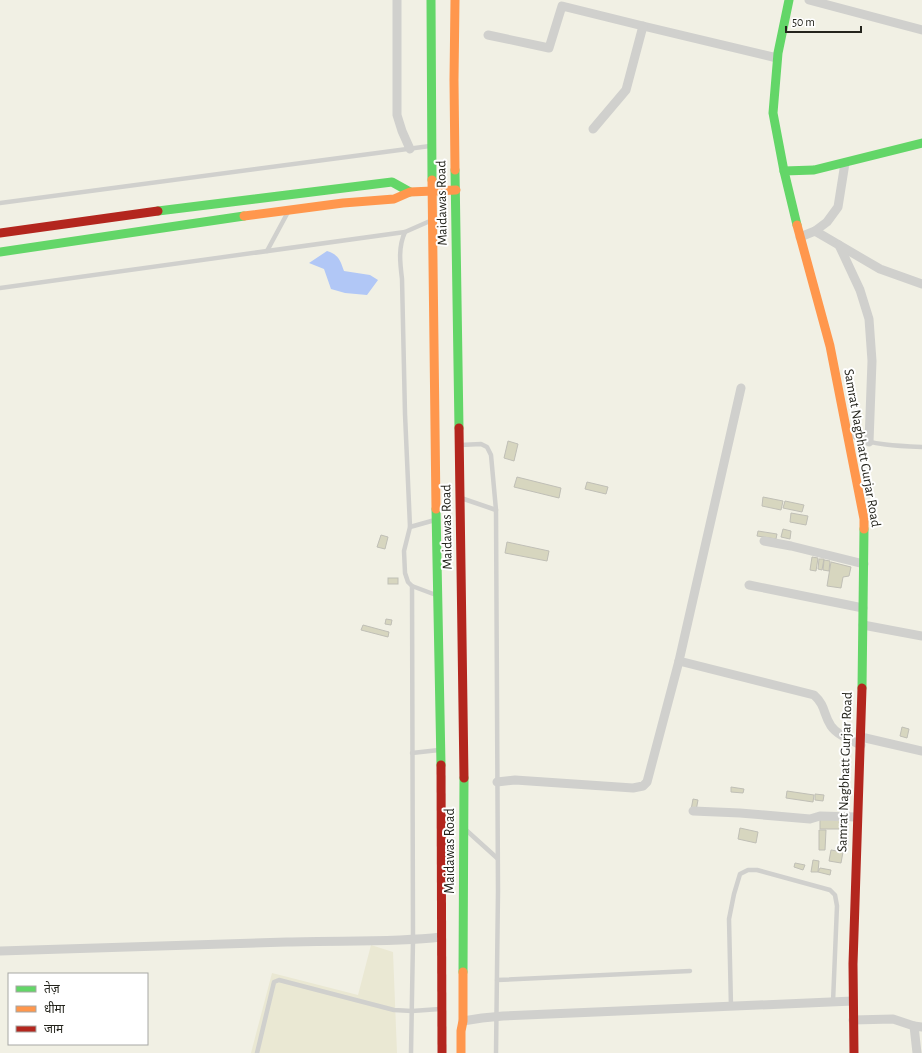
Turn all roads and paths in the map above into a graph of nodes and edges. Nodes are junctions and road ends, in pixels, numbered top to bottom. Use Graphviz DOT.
graph roads {
  1 [pos="397,0"];
  2 [pos="431,0"];
  3 [pos="455,0"];
  4 [pos="789,0"];
  5 [pos="809,0"];
  6 [pos="563,3"];
  7 [pos="643,26"];
  8 [pos="922,30"];
  9 [pos="488,35"];
  10 [pos="777,58"];
  11 [pos="593,129"];
  12 [pos="922,143"];
  13 [pos="431,146"];
  14 [pos="410,149"];
  15 [pos="845,163"];
  16 [pos="784,171"];
  17 [pos="456,190"];
  18 [pos="410,192"];
  19 [pos="431,192"];
  20 [pos="0,204"];
  21 [pos="289,210"];
  22 [pos="432,221"];
  23 [pos="815,231"];
  24 [pos="0,232"];
  25 [pos="405,232"];
  26 [pos="800,237"];
  27 [pos="839,245"];
  28 [pos="267,251"];
  29 [pos="0,252"];
  30 [pos="922,284"];
  31 [pos="0,288"];
  32 [pos="741,388"];
  33 [pos="847,435"];
  34 [pos="869,442"];
  35 [pos="458,445"];
  36 [pos="922,447"];
  37 [pos="461,498"];
  38 [pos="496,510"];
  39 [pos="436,520"];
  40 [pos="410,527"];
  41 [pos="764,541"];
  42 [pos="864,564"];
  43 [pos="748,585"];
  44 [pos="412,586"];
  45 [pos="438,596"];
  46 [pos="863,608"];
  47 [pos="863,625"];
  48 [pos="922,636"];
  49 [pos="679,661"];
  50 [pos="861,741"];
  51 [pos="441,749"];
  52 [pos="922,751"];
  53 [pos="412,754"];
  54 [pos="497,782"];
  55 [pos="693,811"];
  56 [pos="857,817"];
  57 [pos="464,828"];
  58 [pos="497,858"];
  59 [pos="442,937"];
  60 [pos="412,940"];
  61 [pos="0,950"];
  62 [pos="690,971"];
  63 [pos="497,980"];
  64 [pos="853,1001"];
  65 [pos="833,1002"];
  66 [pos="731,1007"];
  67 [pos="442,1008"];
  68 [pos="412,1011"];
  69 [pos="497,1017"];
  70 [pos="853,1020"];
  71 [pos="464,1021"];
  72 [pos="918,1027"];
  73 [pos="257,1053"];
  74 [pos="411,1053"];
  75 [pos="442,1053"];
  76 [pos="460,1053"];
  77 [pos="496,1053"];
  78 [pos="854,1053"];
  79 [pos="917,1053"];
  1 -- 14 [label="street"];
  2 -- 13 [label="street, Maidawas Road"];
  3 -- 17 [label="street, Maidawas Road"];
  4 -- 10 [label="street, Samrat Nagbhatt Gurjar Road"];
  5 -- 8 [label="street"];
  6 -- 7 [label="street"];
  6 -- 9 [label="street"];
  7 -- 10 [label="street"];
  7 -- 11 [label="street"];
  10 -- 16 [label="street, Samrat Nagbhatt Gurjar Road"];
  12 -- 15 [label="street"];
  13 -- 14 [label="lane"];
  13 -- 19 [label="street, Maidawas Road"];
  14 -- 20 [label="lane"];
  15 -- 16 [label="street"];
  15 -- 23 [label="street"];
  16 -- 26 [label="street, Samrat Nagbhatt Gurjar Road"];
  17 -- 19 [label="street"];
  17 -- 35 [label="street, Maidawas Road"];
  18 -- 19 [label="street"];
  18 -- 21 [label="street"];
  18 -- 24 [label="street"];
  19 -- 22 [label="street, Maidawas Road"];
  21 -- 28 [label="lane"];
  21 -- 29 [label="street"];
  22 -- 25 [label="lane"];
  22 -- 39 [label="street, Maidawas Road"];
  23 -- 26 [label="street"];
  23 -- 27 [label="street"];
  25 -- 28 [label="lane"];
  25 -- 40 [label="lane"];
  26 -- 33 [label="street, Samrat Nagbhatt Gurjar Road"];
  27 -- 30 [label="street"];
  27 -- 34 [label="street"];
  28 -- 31 [label="lane"];
  32 -- 49 [label="street"];
  33 -- 34 [label="lane"];
  33 -- 42 [label="street, Samrat Nagbhatt Gurjar Road"];
  34 -- 36 [label="lane"];
  35 -- 37 [label="street, Maidawas Road"];
  35 -- 38 [label="lane"];
  37 -- 38 [label="lane"];
  37 -- 57 [label="street, Maidawas Road"];
  38 -- 54 [label="lane"];
  39 -- 40 [label="lane"];
  39 -- 45 [label="street, Maidawas Road"];
  40 -- 44 [label="lane"];
  41 -- 42 [label="street"];
  42 -- 46 [label="street, Samrat Nagbhatt Gurjar Road"];
  43 -- 46 [label="street"];
  44 -- 45 [label="lane"];
  44 -- 53 [label="lane"];
  45 -- 51 [label="street, Maidawas Road"];
  46 -- 47 [label="street, Samrat Nagbhatt Gurjar Road"];
  47 -- 48 [label="street"];
  47 -- 50 [label="street, Samrat Nagbhatt Gurjar Road"];
  49 -- 50 [label="street"];
  49 -- 54 [label="street"];
  50 -- 52 [label="street"];
  50 -- 56 [label="street, Samrat Nagbhatt Gurjar Road"];
  51 -- 53 [label="lane"];
  51 -- 59 [label="street, Maidawas Road"];
  53 -- 60 [label="lane"];
  54 -- 58 [label="lane"];
  55 -- 56 [label="street"];
  56 -- 64 [label="street, Samrat Nagbhatt Gurjar Road"];
  57 -- 58 [label="lane"];
  57 -- 71 [label="street, Maidawas Road"];
  58 -- 63 [label="lane"];
  59 -- 60 [label="street"];
  59 -- 67 [label="street, Maidawas Road"];
  60 -- 61 [label="street"];
  60 -- 68 [label="lane"];
  62 -- 63 [label="lane"];
  63 -- 69 [label="lane"];
  64 -- 65 [label="street"];
  64 -- 70 [label="street, Samrat Nagbhatt Gurjar Road"];
  65 -- 66 [label="street"];
  65 -- 66 [label="lane"];
  66 -- 69 [label="street"];
  67 -- 68 [label="lane"];
  67 -- 75 [label="street, Maidawas Road"];
  68 -- 73 [label="lane"];
  68 -- 74 [label="lane"];
  69 -- 71 [label="street"];
  69 -- 77 [label="lane"];
  70 -- 72 [label="street"];
  70 -- 78 [label="street, Samrat Nagbhatt Gurjar Road"];
  71 -- 76 [label="street, Maidawas Road"];
  72 -- 79 [label="street"];
}
